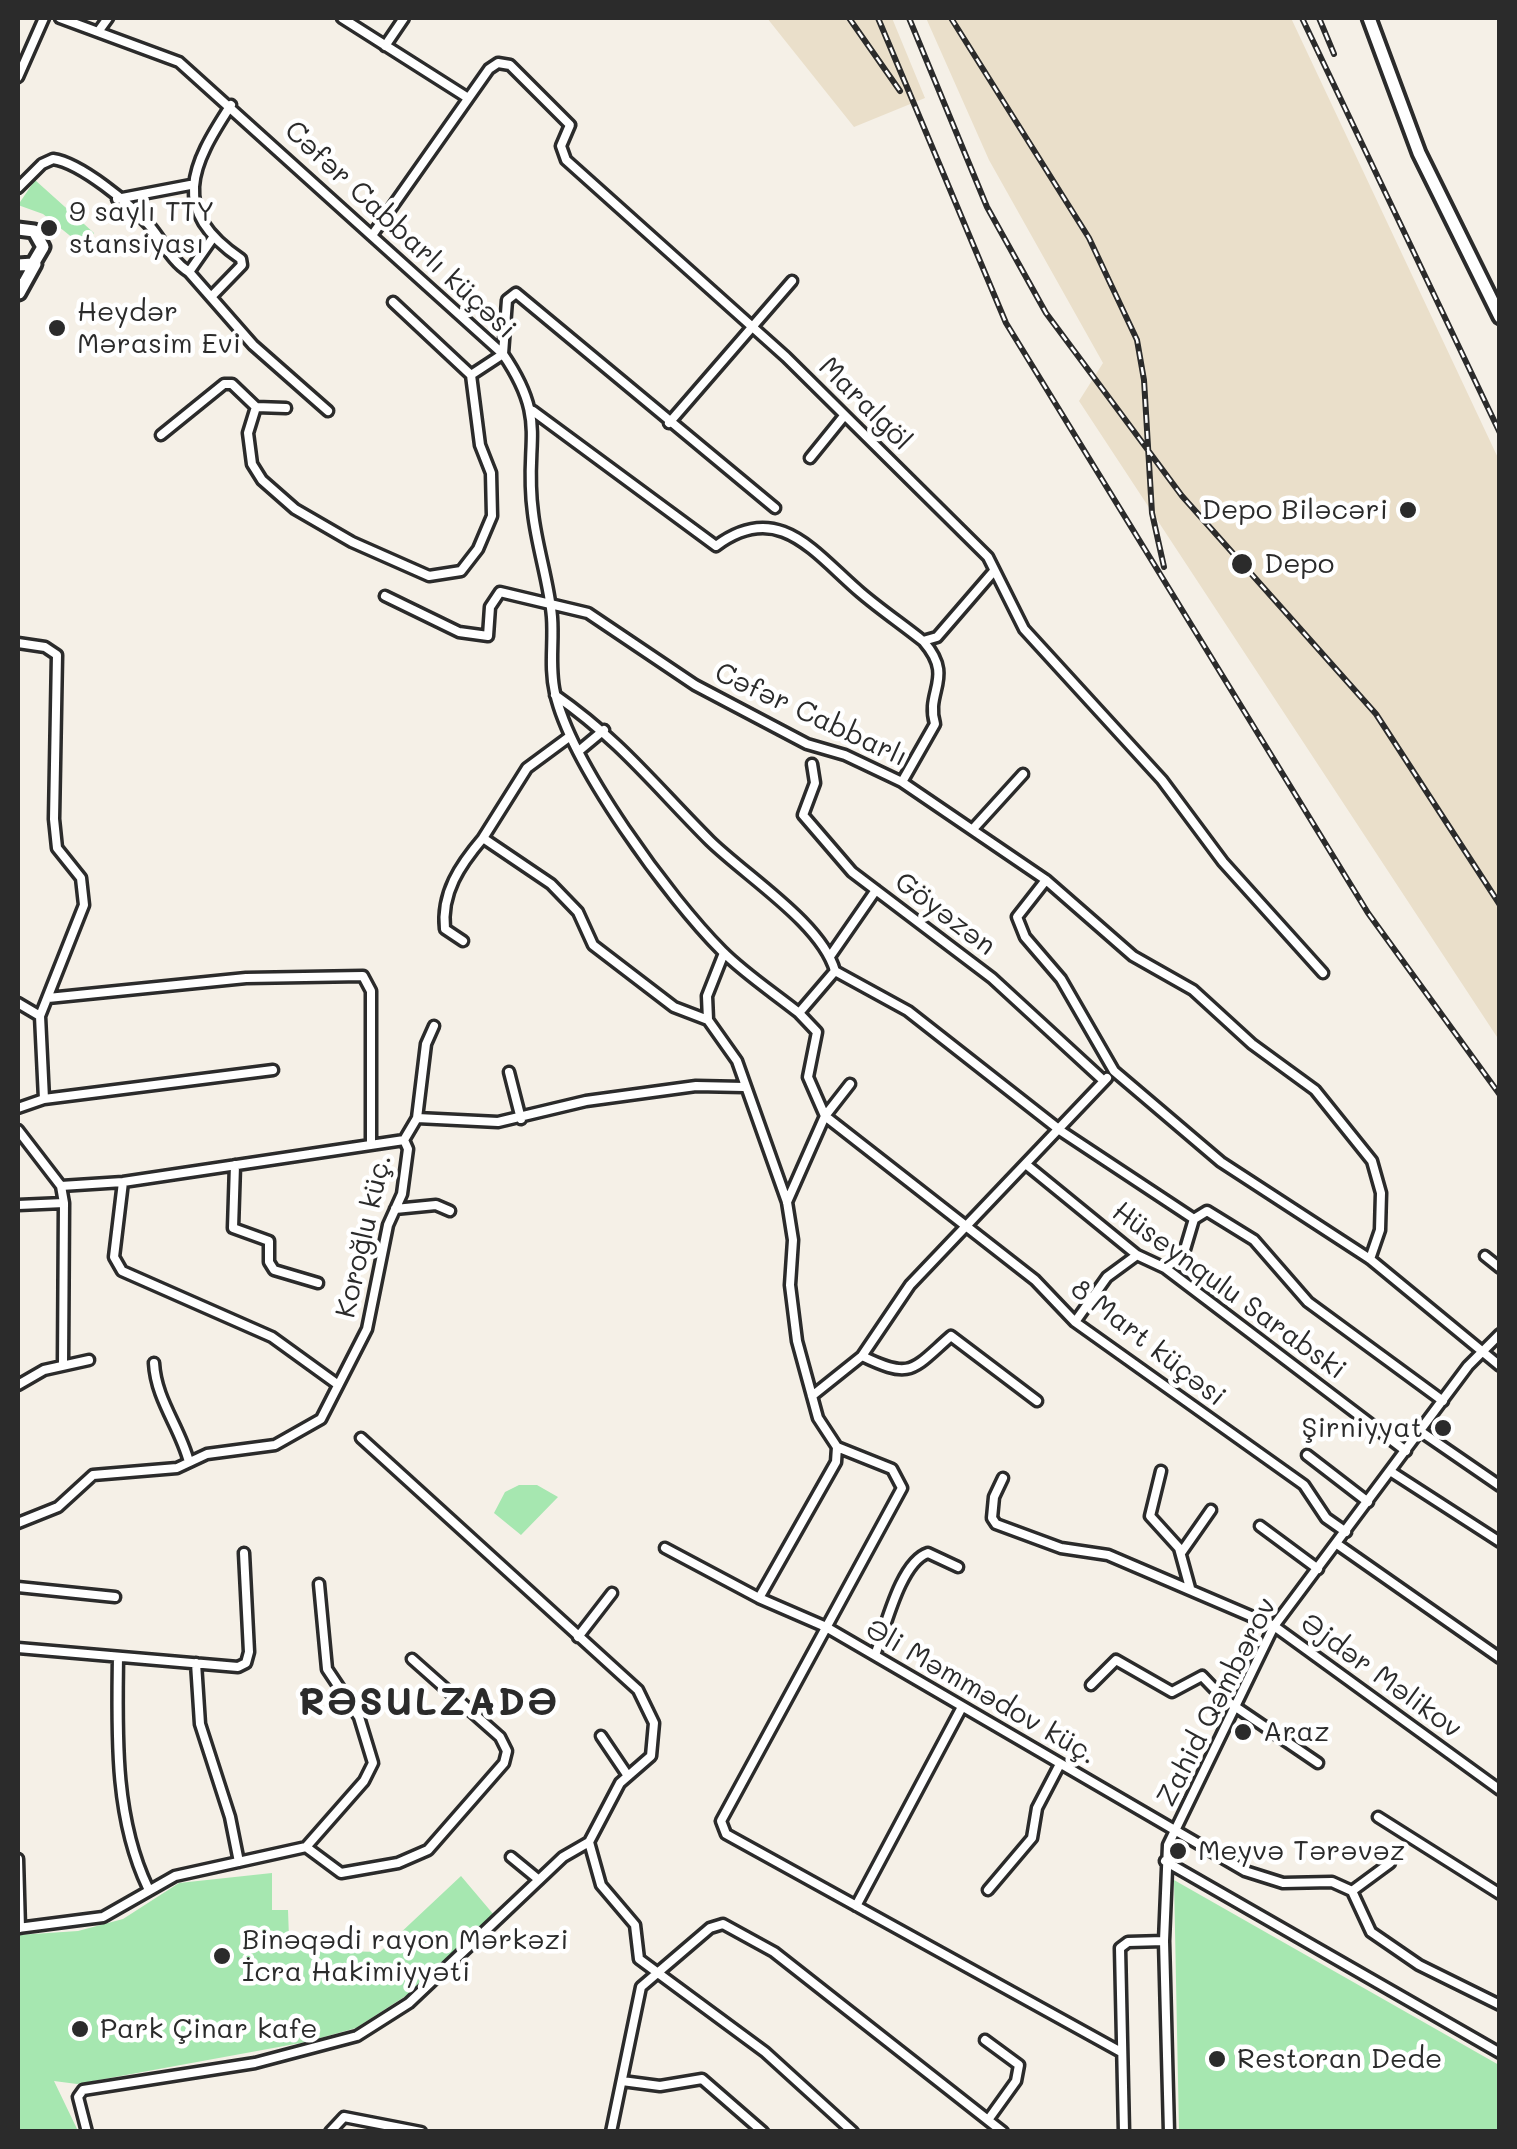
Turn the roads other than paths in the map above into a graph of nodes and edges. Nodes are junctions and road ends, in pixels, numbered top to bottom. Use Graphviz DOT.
graph roads {
  1 [pos="44,18"];
  2 [pos="60,18"];
  3 [pos="108,18"];
  4 [pos="342,18"];
  5 [pos="404,18"];
  6 [pos="1368,18"];
  7 [pos="98,32"];
  8 [pos="385,46"];
  9 [pos="18,77"];
  10 [pos="468,98"];
  11 [pos="231,105"];
  12 [pos="190,185"];
  13 [pos="18,188"];
  14 [pos="117,199"];
  15 [pos="21,227"];
  16 [pos="372,234"];
  17 [pos="212,239"];
  18 [pos="37,261"];
  19 [pos="18,265"];
  20 [pos="190,272"];
  21 [pos="792,281"];
  22 [pos="18,293"];
  23 [pos="211,297"];
  24 [pos="393,302"];
  25 [pos="1500,317"];
  26 [pos="751,324"];
  27 [pos="504,354"];
  28 [pos="471,375"];
  29 [pos="256,408"];
  30 [pos="286,408"];
  31 [pos="328,411"];
  32 [pos="534,412"];
  33 [pos="844,416"];
  34 [pos="669,423"];
  35 [pos="161,435"];
  36 [pos="810,458"];
  37 [pos="775,508"];
  38 [pos="994,571"];
  39 [pos="384,596"];
  40 [pos="550,605"];
  41 [pos="18,642"];
  42 [pos="924,642"];
  43 [pos="555,695"];
  44 [pos="604,730"];
  45 [pos="569,737"];
  46 [pos="580,750"];
  47 [pos="812,764"];
  48 [pos="1022,774"];
  49 [pos="902,782"];
  50 [pos="973,829"];
  51 [pos="483,838"];
  52 [pos="1046,880"];
  53 [pos="876,890"];
  54 [pos="464,941"];
  55 [pos="724,953"];
  56 [pos="831,955"];
  57 [pos="835,972"];
  58 [pos="1323,973"];
  59 [pos="48,998"];
  60 [pos="18,1003"];
  61 [pos="799,1012"];
  62 [pos="40,1016"];
  63 [pos="708,1020"];
  64 [pos="434,1026"];
  65 [pos="272,1070"];
  66 [pos="1114,1071"];
  67 [pos="509,1072"];
  68 [pos="1104,1081"];
  69 [pos="850,1084"];
  70 [pos="744,1087"];
  71 [pos="44,1099"];
  72 [pos="18,1108"];
  73 [pos="825,1116"];
  74 [pos="418,1118"];
  75 [pos="522,1119"];
  76 [pos="18,1130"];
  77 [pos="1060,1131"];
  78 [pos="404,1140"];
  79 [pos="371,1142"];
  80 [pos="236,1165"];
  81 [pos="1028,1166"];
  82 [pos="122,1182"];
  83 [pos="60,1186"];
  84 [pos="787,1202"];
  85 [pos="18,1204"];
  86 [pos="64,1204"];
  87 [pos="396,1209"];
  88 [pos="450,1211"];
  89 [pos="1194,1219"];
  90 [pos="968,1225"];
  91 [pos="1137,1255"];
  92 [pos="1485,1256"];
  93 [pos="1370,1258"];
  94 [pos="1165,1268"];
  95 [pos="1500,1268"];
  96 [pos="318,1283"];
  97 [pos="1075,1322"];
  98 [pos="1500,1334"];
  99 [pos="1480,1352"];
  100 [pos="862,1356"];
  101 [pos="89,1360"];
  102 [pos="154,1363"];
  103 [pos="63,1365"];
  104 [pos="1500,1366"];
  105 [pos="337,1384"];
  106 [pos="18,1386"];
  107 [pos="812,1396"];
  108 [pos="1037,1401"];
  109 [pos="1443,1401"];
  110 [pos="1420,1431"];
  111 [pos="361,1438"];
  112 [pos="838,1447"];
  113 [pos="1406,1450"];
  114 [pos="1307,1455"];
  115 [pos="189,1462"];
  116 [pos="1161,1470"];
  117 [pos="1390,1471"];
  118 [pos="1003,1478"];
  119 [pos="1500,1486"];
  120 [pos="1368,1502"];
  121 [pos="1211,1510"];
  122 [pos="18,1522"];
  123 [pos="1260,1526"];
  124 [pos="1346,1532"];
  125 [pos="1500,1542"];
  126 [pos="1337,1544"];
  127 [pos="665,1548"];
  128 [pos="244,1553"];
  129 [pos="1181,1554"];
  130 [pos="958,1566"];
  131 [pos="1318,1569"];
  132 [pos="319,1584"];
  133 [pos="18,1588"];
  134 [pos="1190,1588"];
  135 [pos="612,1594"];
  136 [pos="114,1597"];
  137 [pos="759,1598"];
  138 [pos="1274,1626"];
  139 [pos="826,1627"];
  140 [pos="578,1637"];
  141 [pos="18,1648"];
  142 [pos="875,1655"];
  143 [pos="118,1656"];
  144 [pos="412,1658"];
  145 [pos="1500,1658"];
  146 [pos="196,1663"];
  147 [pos="1091,1685"];
  148 [pos="1237,1705"];
  149 [pos="962,1707"];
  150 [pos="601,1736"];
  151 [pos="1318,1763"];
  152 [pos="1060,1764"];
  153 [pos="628,1776"];
  154 [pos="1500,1790"];
  155 [pos="1378,1818"];
  156 [pos="1175,1832"];
  157 [pos="590,1842"];
  158 [pos="306,1847"];
  159 [pos="511,1857"];
  160 [pos="18,1859"];
  161 [pos="1165,1861"];
  162 [pos="239,1862"];
  163 [pos="1390,1864"];
  164 [pos="539,1880"];
  165 [pos="148,1888"];
  166 [pos="988,1890"];
  167 [pos="1352,1891"];
  168 [pos="1500,1894"];
  169 [pos="856,1906"];
  170 [pos="19,1928"];
  171 [pos="1164,1942"];
  172 [pos="656,1972"];
  173 [pos="1500,2005"];
  174 [pos="984,2040"];
  175 [pos="1121,2052"];
  176 [pos="1500,2053"];
  177 [pos="622,2081"];
  178 [pos="988,2120"];
  179 [pos="87,2132"];
  180 [pos="330,2132"];
  181 [pos="421,2132"];
  182 [pos="610,2132"];
  183 [pos="763,2132"];
  184 [pos="853,2132"];
  185 [pos="1003,2132"];
  186 [pos="1124,2132"];
  187 [pos="1169,2132"];
  1 -- 9 [label="street"];
  2 -- 7 [label="street, Cəfər Cabbarlı küçəsi"];
  3 -- 7 [label="street"];
  4 -- 8 [label="street"];
  5 -- 8 [label="street"];
  6 -- 25 [label="main road"];
  7 -- 11 [label="street, Cəfər Cabbarlı küçəsi"];
  8 -- 10 [label="street"];
  10 -- 16 [label="street, Maralgöl"];
  10 -- 26 [label="street, Maralgöl"];
  11 -- 12 [label="street"];
  11 -- 16 [label="street, Cəfər Cabbarlı küçəsi"];
  12 -- 14 [label="street"];
  12 -- 17 [label="street"];
  13 -- 14 [label="street"];
  14 -- 20 [label="street"];
  15 -- 18 [label="main road"];
  16 -- 27 [label="street, Cəfər Cabbarlı küçəsi"];
  17 -- 20 [label="street"];
  17 -- 23 [label="street"];
  18 -- 19 [label="main road"];
  18 -- 22 [label="main road"];
  20 -- 23 [label="street"];
  21 -- 26 [label="street"];
  23 -- 31 [label="street"];
  24 -- 28 [label="street"];
  26 -- 33 [label="street, Maralgöl"];
  26 -- 34 [label="street"];
  27 -- 28 [label="street"];
  27 -- 32 [label="street, Cəfər Cabbarlı küçəsi"];
  27 -- 34 [label="street"];
  28 -- 29 [label="street"];
  29 -- 30 [label="street"];
  29 -- 35 [label="street"];
  32 -- 40 [label="street, Cəfər Cabbarlı küçəsi"];
  32 -- 42 [label="street"];
  33 -- 36 [label="street"];
  33 -- 38 [label="street, Maralgöl"];
  34 -- 37 [label="street"];
  38 -- 42 [label="street"];
  38 -- 58 [label="street, Maralgöl"];
  39 -- 40 [label="street, Cəfər Cabbarlı"];
  40 -- 43 [label="street, Cəfər Cabbarlı küçəsi"];
  40 -- 49 [label="street, Cəfər Cabbarlı"];
  41 -- 59 [label="street"];
  42 -- 49 [label="street"];
  43 -- 44 [label="street"];
  43 -- 45 [label="street, Cəfər Cabbarlı küçəsi"];
  44 -- 46 [label="street"];
  44 -- 56 [label="street"];
  45 -- 46 [label="street, Cəfər Cabbarlı küçəsi"];
  45 -- 51 [label="street"];
  46 -- 55 [label="street, Cəfər Cabbarlı küçəsi"];
  47 -- 53 [label="street, Göyəzən"];
  48 -- 50 [label="street"];
  49 -- 50 [label="street, Cəfər Cabbarlı"];
  50 -- 52 [label="street, Cəfər Cabbarlı"];
  51 -- 54 [label="street"];
  51 -- 63 [label="street"];
  52 -- 66 [label="street"];
  52 -- 93 [label="street, Cəfər Cabbarlı"];
  53 -- 56 [label="street"];
  53 -- 68 [label="street, Göyəzən"];
  55 -- 61 [label="street"];
  55 -- 63 [label="street"];
  56 -- 57 [label="street"];
  57 -- 61 [label="street"];
  57 -- 77 [label="street"];
  59 -- 62 [label="street"];
  59 -- 79 [label="street"];
  60 -- 62 [label="street"];
  61 -- 73 [label="street"];
  62 -- 71 [label="street"];
  63 -- 70 [label="street"];
  64 -- 74 [label="street"];
  65 -- 71 [label="street"];
  66 -- 68 [label="street"];
  66 -- 93 [label="street"];
  67 -- 75 [label="street"];
  68 -- 77 [label="street"];
  69 -- 73 [label="street"];
  70 -- 75 [label="street"];
  70 -- 84 [label="street"];
  71 -- 72 [label="street"];
  73 -- 84 [label="street"];
  73 -- 90 [label="street, 8 Mart küçəsi"];
  74 -- 75 [label="street"];
  74 -- 78 [label="street, Koroğlu küç."];
  76 -- 83 [label="street"];
  77 -- 81 [label="street"];
  77 -- 89 [label="street"];
  78 -- 79 [label="street"];
  78 -- 87 [label="street, Koroğlu küç."];
  79 -- 80 [label="street"];
  80 -- 82 [label="street"];
  80 -- 96 [label="street"];
  81 -- 90 [label="street"];
  81 -- 91 [label="street, Hüseynqulu Sarabski"];
  82 -- 83 [label="street"];
  82 -- 105 [label="street"];
  83 -- 86 [label="street"];
  84 -- 107 [label="street"];
  85 -- 86 [label="street"];
  86 -- 103 [label="street"];
  87 -- 88 [label="street"];
  87 -- 105 [label="street, Koroğlu küç."];
  89 -- 94 [label="street"];
  89 -- 109 [label="street"];
  90 -- 97 [label="street, 8 Mart küçəsi"];
  90 -- 100 [label="street"];
  91 -- 94 [label="street, Hüseynqulu Sarabski"];
  91 -- 97 [label="street"];
  92 -- 95 [label="street"];
  93 -- 99 [label="street"];
  94 -- 113 [label="street, Hüseynqulu Sarabski"];
  97 -- 124 [label="street, 8 Mart küçəsi"];
  98 -- 99 [label="street, Zahid Qəmbərov"];
  99 -- 104 [label="street"];
  99 -- 109 [label="street, Zahid Qəmbərov"];
  100 -- 107 [label="street"];
  100 -- 108 [label="street"];
  101 -- 103 [label="street"];
  102 -- 115 [label="street"];
  103 -- 106 [label="street"];
  105 -- 115 [label="street, Koroğlu küç."];
  107 -- 112 [label="street"];
  109 -- 110 [label="street, Zahid Qəmbərov"];
  110 -- 113 [label="street, Zahid Qəmbərov"];
  110 -- 119 [label="street"];
  111 -- 140 [label="street"];
  112 -- 137 [label="street"];
  112 -- 139 [label="street"];
  113 -- 117 [label="street, Zahid Qəmbərov"];
  114 -- 120 [label="street"];
  115 -- 122 [label="street, Koroğlu küç."];
  116 -- 129 [label="street"];
  117 -- 120 [label="street, Zahid Qəmbərov"];
  117 -- 125 [label="street"];
  118 -- 134 [label="street, Əjdər Məlikov"];
  120 -- 124 [label="street, Zahid Qəmbərov"];
  121 -- 129 [label="street"];
  123 -- 131 [label="street"];
  124 -- 126 [label="street, Zahid Qəmbərov"];
  126 -- 131 [label="street, Zahid Qəmbərov"];
  126 -- 145 [label="street"];
  127 -- 137 [label="street, Əli Məmmədov küç."];
  128 -- 146 [label="street"];
  129 -- 134 [label="street"];
  130 -- 142 [label="street"];
  131 -- 138 [label="street, Zahid Qəmbərov"];
  132 -- 158 [label="street"];
  133 -- 136 [label="street"];
  134 -- 138 [label="street, Əjdər Məlikov"];
  135 -- 140 [label="street"];
  137 -- 139 [label="street, Əli Məmmədov küç."];
  138 -- 148 [label="street, Zahid Qəmbərov"];
  138 -- 154 [label="street, Əjdər Məlikov"];
  139 -- 142 [label="street, Əli Məmmədov küç."];
  139 -- 169 [label="street"];
  140 -- 153 [label="street"];
  141 -- 143 [label="street"];
  142 -- 149 [label="street, Əli Məmmədov küç."];
  143 -- 146 [label="street"];
  143 -- 165 [label="street"];
  144 -- 158 [label="street"];
  146 -- 162 [label="street"];
  147 -- 148 [label="street"];
  148 -- 151 [label="street"];
  148 -- 156 [label="street, Zahid Qəmbərov"];
  149 -- 152 [label="street, Əli Məmmədov küç."];
  149 -- 169 [label="street"];
  150 -- 153 [label="street"];
  152 -- 156 [label="street, Əli Məmmədov küç."];
  152 -- 166 [label="street"];
  153 -- 157 [label="street"];
  155 -- 168 [label="street"];
  156 -- 161 [label="street, Zahid Qəmbərov"];
  156 -- 167 [label="street, Əli Məmmədov küç."];
  157 -- 164 [label="street"];
  157 -- 172 [label="street"];
  158 -- 162 [label="street"];
  159 -- 164 [label="street"];
  160 -- 170 [label="street"];
  161 -- 171 [label="street, Zahid Qəmbərov"];
  161 -- 176 [label="street"];
  162 -- 165 [label="street"];
  163 -- 167 [label="street"];
  164 -- 179 [label="street"];
  165 -- 170 [label="street"];
  167 -- 173 [label="street"];
  169 -- 175 [label="street"];
  171 -- 175 [label="street"];
  171 -- 187 [label="street, Zahid Qəmbərov"];
  172 -- 177 [label="street"];
  172 -- 178 [label="street"];
  172 -- 184 [label="street"];
  174 -- 178 [label="street"];
  175 -- 186 [label="street"];
  177 -- 182 [label="street"];
  177 -- 183 [label="street"];
  178 -- 185 [label="street"];
  180 -- 181 [label="street"];
}
